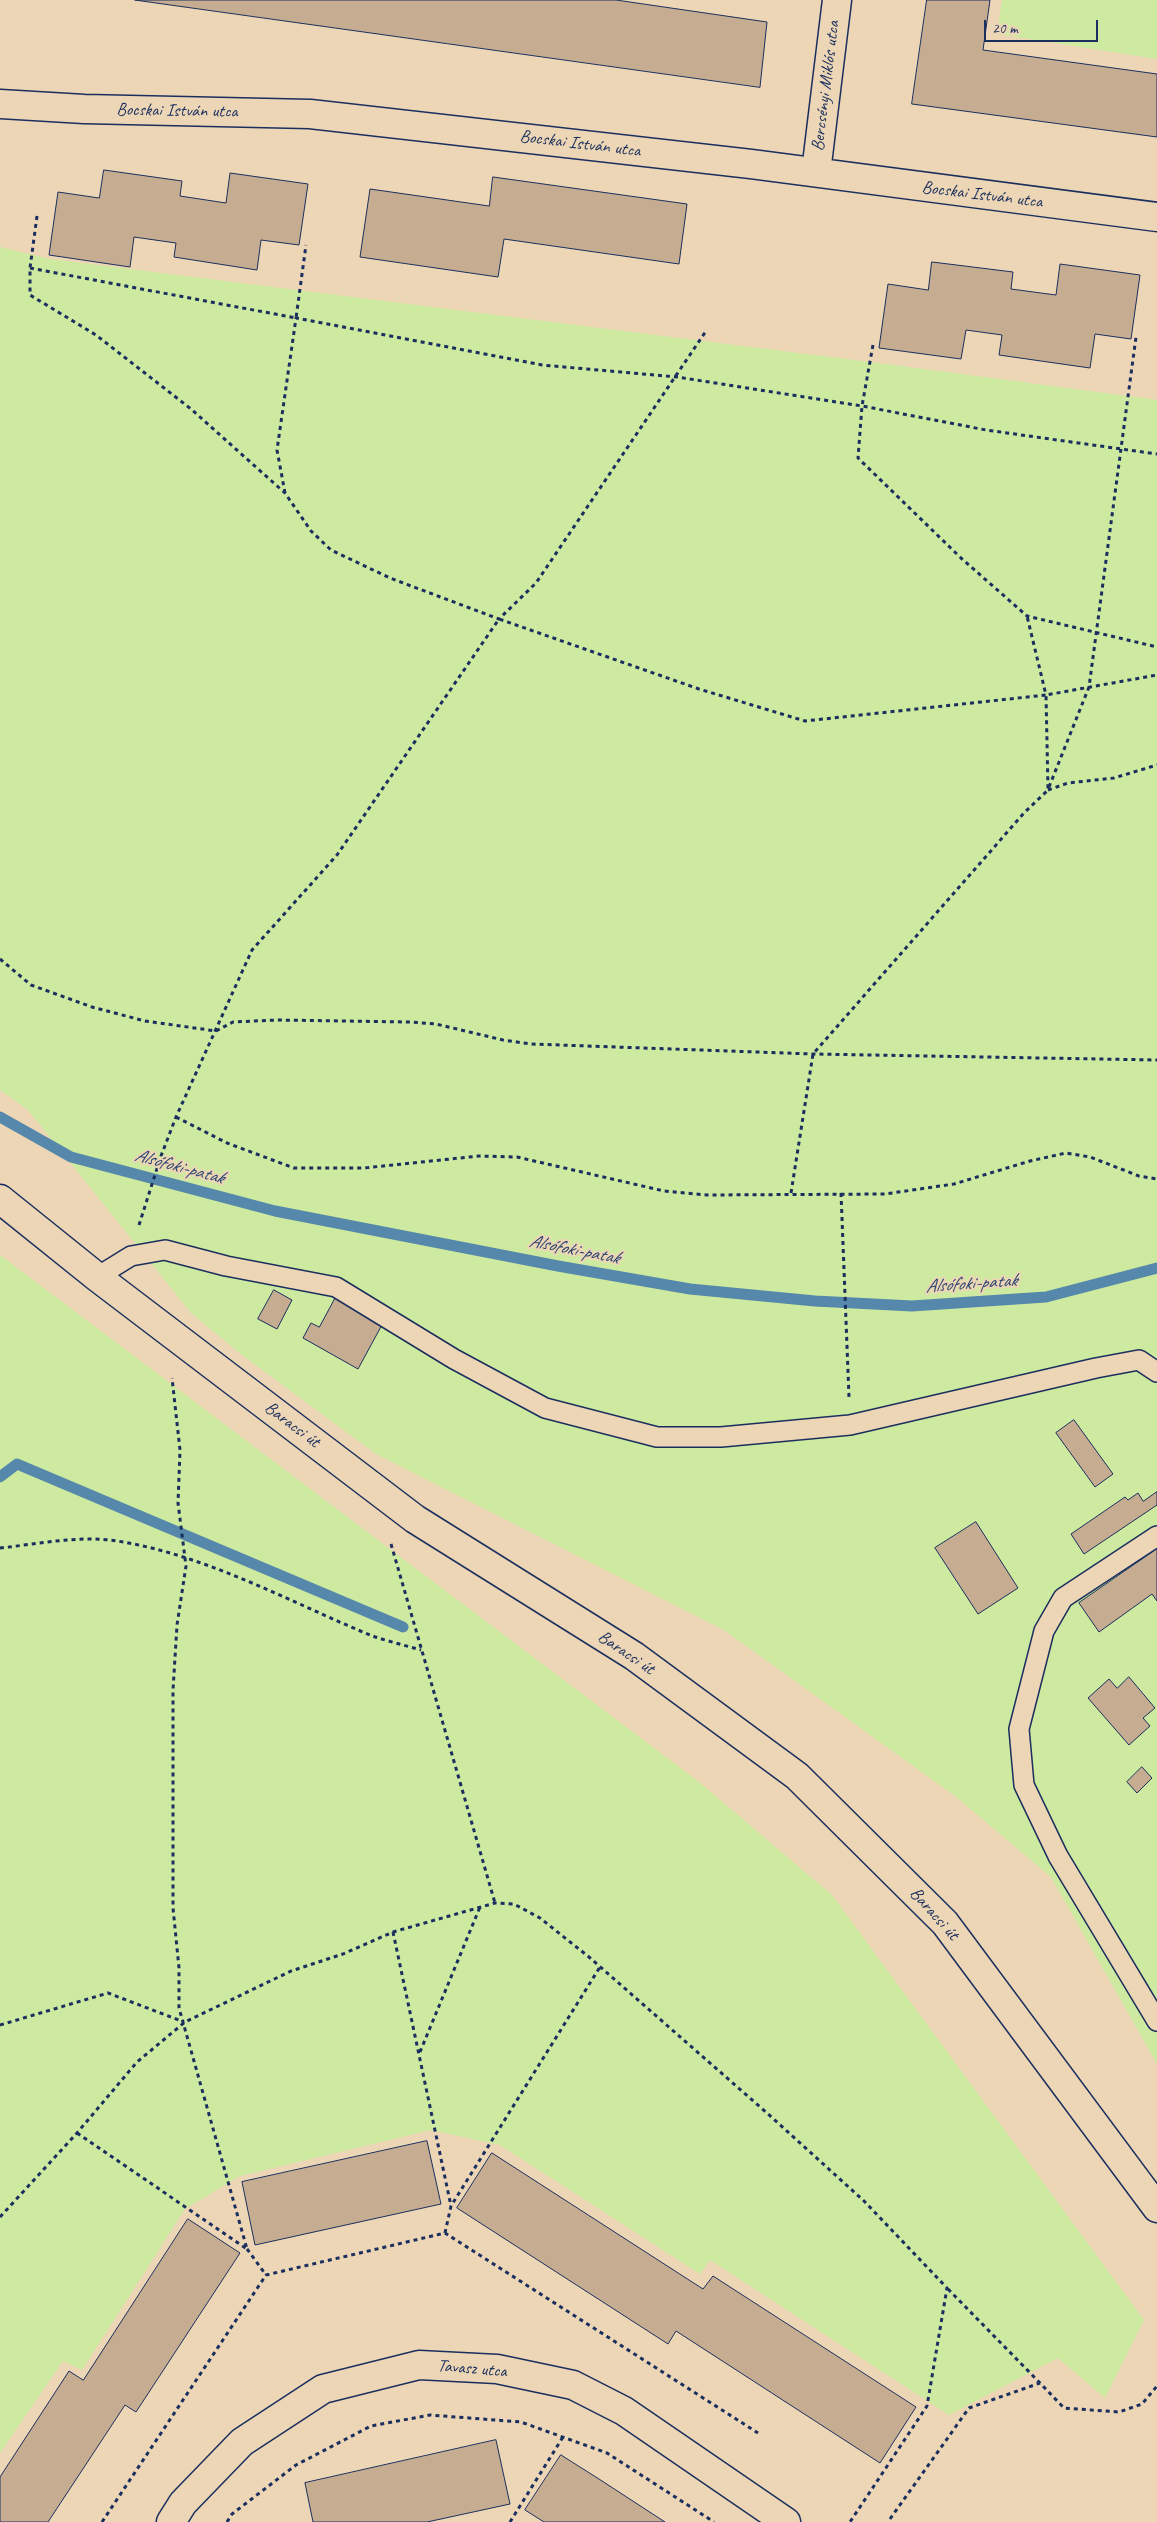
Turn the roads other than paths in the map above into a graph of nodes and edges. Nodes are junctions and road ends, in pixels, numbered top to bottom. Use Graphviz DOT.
graph roads {
  1 [pos="837,0"];
  2 [pos="0,104"];
  3 [pos="816,172"];
  4 [pos="1157,217"];
  5 [pos="0,1199"];
  6 [pos="97,1277"];
  7 [pos="1148,1360"];
  8 [pos="1157,1372"];
  9 [pos="1157,1536"];
  10 [pos="1157,2021"];
  11 [pos="1157,2208"];
  12 [pos="171,2522"];
  13 [pos="786,2522"];
  1 -- 3 [label="street, Bercsényi Miklós utca"];
  2 -- 3 [label="street, Bocskai István utca"];
  3 -- 4 [label="street, Bocskai István utca"];
  5 -- 6 [label="street, Baracsi út"];
  6 -- 7 [label="lane"];
  6 -- 11 [label="street, Baracsi út"];
  7 -- 8 [label="lane"];
  9 -- 10 [label="lane"];
  12 -- 13 [label="street, Tavasz utca"];
}
